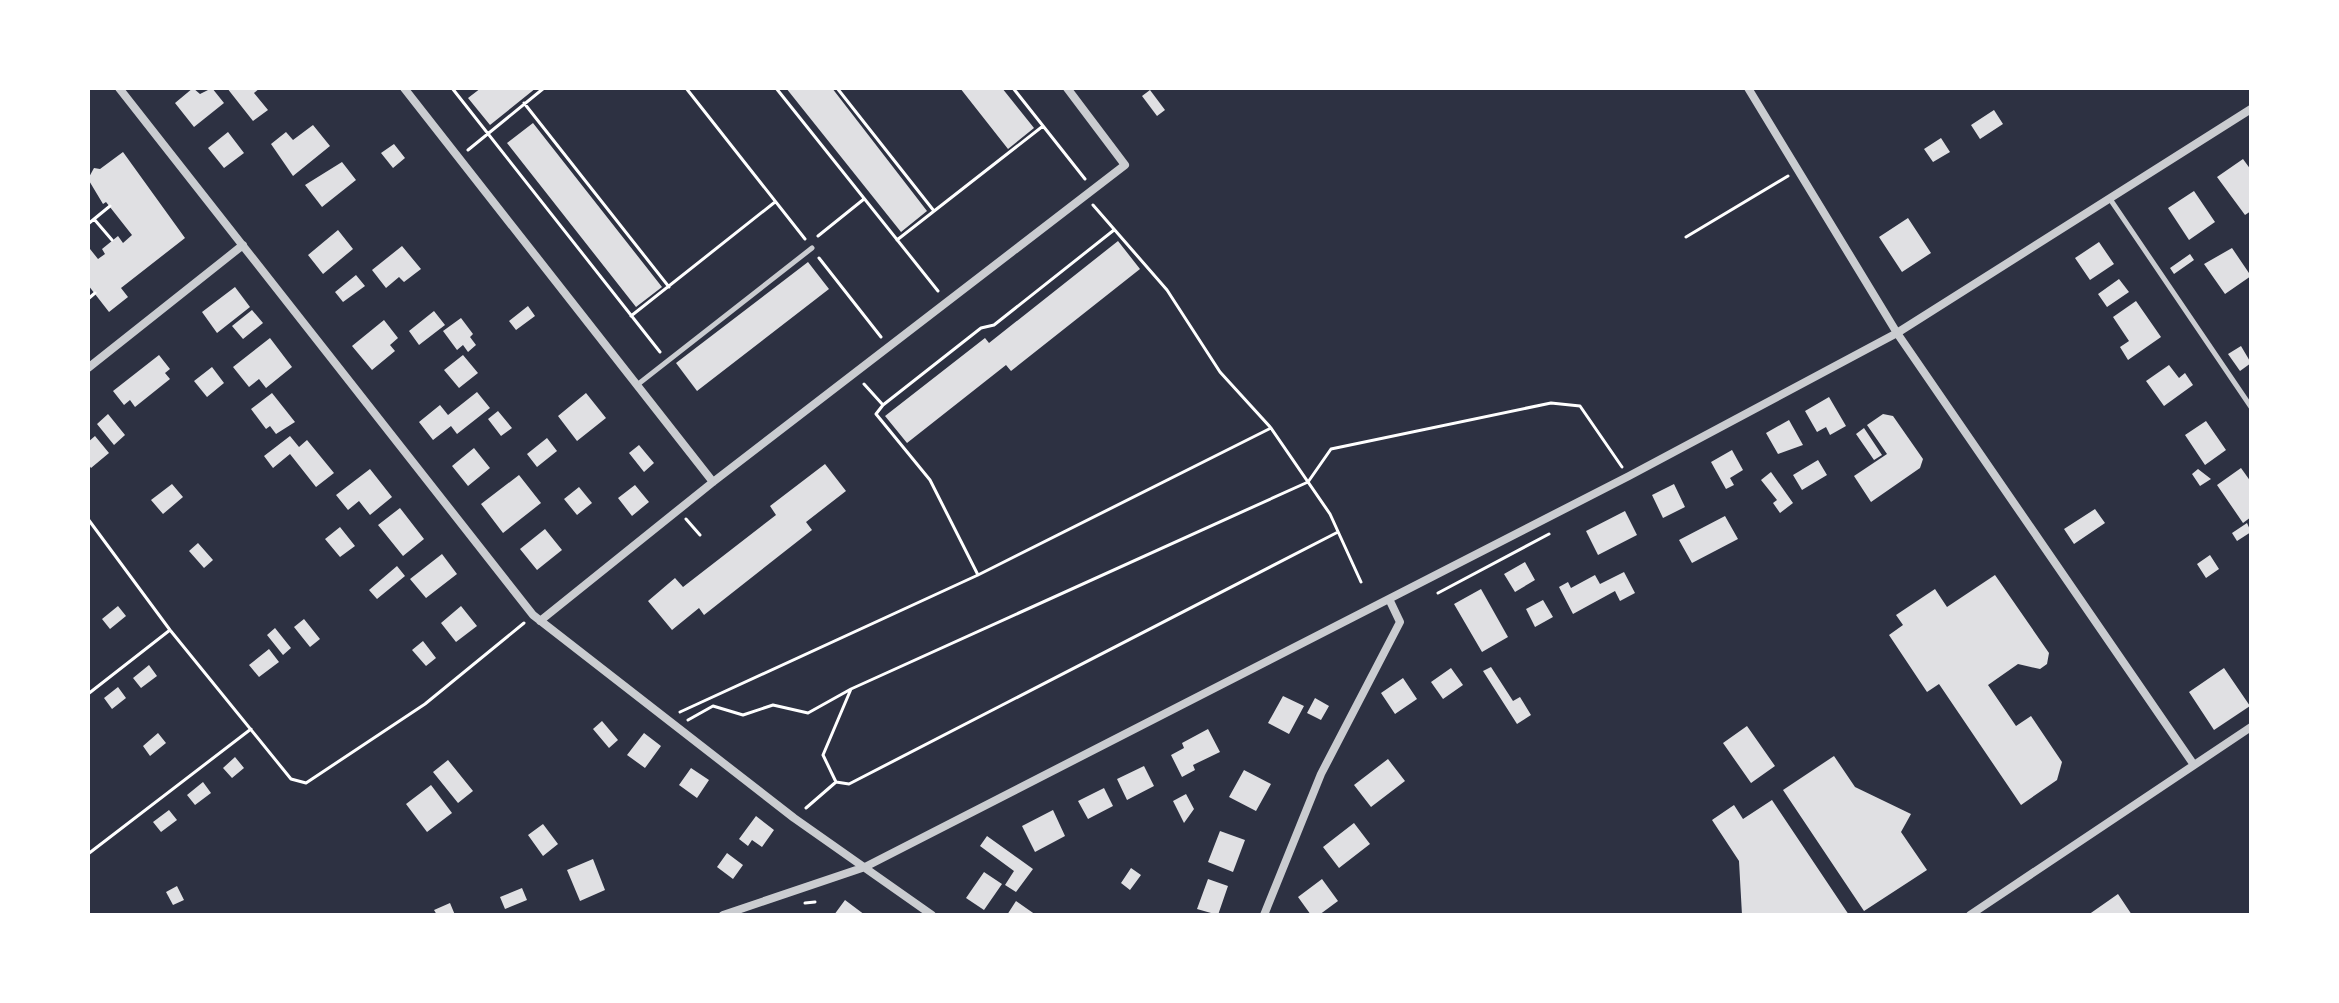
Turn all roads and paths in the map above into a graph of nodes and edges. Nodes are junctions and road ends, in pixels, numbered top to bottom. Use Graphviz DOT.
graph roads {
  1 [pos="119,88"];
  2 [pos="404,88"];
  3 [pos="453,88"];
  4 [pos="544,88"];
  5 [pos="686,88"];
  6 [pos="776,88"];
  7 [pos="837,88"];
  8 [pos="1013,88"];
  9 [pos="1067,88"];
  10 [pos="1748,88"];
  11 [pos="524,103"];
  12 [pos="2251,109"];
  13 [pos="1043,126"];
  14 [pos="487,134"];
  15 [pos="458,157"];
  16 [pos="1798,169"];
  17 [pos="1089,193"];
  18 [pos="864,199"];
  19 [pos="2110,199"];
  20 [pos="775,202"];
  21 [pos="110,206"];
  22 [pos="934,211"];
  23 [pos="94,219"];
  24 [pos="88,224"];
  25 [pos="1114,230"];
  26 [pos="1686,237"];
  27 [pos="112,240"];
  28 [pos="897,240"];
  29 [pos="243,245"];
  30 [pos="812,248"];
  31 [pos="669,287"];
  32 [pos="95,293"];
  33 [pos="88,299"];
  34 [pos="948,304"];
  35 [pos="631,316"];
  36 [pos="1897,333"];
  37 [pos="891,349"];
  38 [pos="667,361"];
  39 [pos="88,368"];
  40 [pos="856,375"];
  41 [pos="637,385"];
  42 [pos="883,405"];
  43 [pos="2251,407"];
  44 [pos="1271,428"];
  45 [pos="1629,476"];
  46 [pos="713,482"];
  47 [pos="1308,482"];
  48 [pos="679,510"];
  49 [pos="88,519"];
  50 [pos="95,529"];
  51 [pos="1338,532"];
  52 [pos="88,535"];
  53 [pos="700,535"];
  54 [pos="978,575"];
  55 [pos="1361,582"];
  56 [pos="1390,601"];
  57 [pos="536,618"];
  58 [pos="170,630"];
  59 [pos="851,689"];
  60 [pos="88,694"];
  61 [pos="2251,727"];
  62 [pos="251,729"];
  63 [pos="2194,765"];
  64 [pos="836,782"];
  65 [pos="794,818"];
  66 [pos="88,854"];
  67 [pos="865,867"];
  68 [pos="723,915"];
  69 [pos="932,915"];
  70 [pos="1264,915"];
  71 [pos="1970,915"];
  1 -- 29 [label="street"];
  2 -- 15 [label="street"];
  3 -- 14 [label="path"];
  4 -- 11 [label="path"];
  5 -- 20 [label="path"];
  6 -- 18 [label="path"];
  7 -- 22 [label="path"];
  8 -- 13 [label="path"];
  9 -- 17 [label="street"];
  10 -- 16 [label="street"];
  11 -- 14 [label="path"];
  11 -- 31 [label="path"];
  12 -- 19 [label="street"];
  13 -- 17 [label="path"];
  13 -- 22 [label="path"];
  14 -- 15 [label="path"];
  14 -- 35 [label="path"];
  15 -- 41 [label="street"];
  16 -- 26 [label="path"];
  16 -- 36 [label="street"];
  17 -- 25 [label="path"];
  17 -- 34 [label="street"];
  18 -- 20 [label="path"];
  18 -- 28 [label="path"];
  19 -- 36 [label="street"];
  19 -- 43 [label="lane"];
  20 -- 31 [label="path"];
  21 -- 23 [label="path"];
  22 -- 28 [label="path"];
  23 -- 24 [label="path"];
  23 -- 27 [label="path"];
  25 -- 42 [label="path"];
  25 -- 44 [label="path"];
  28 -- 34 [label="path"];
  29 -- 39 [label="street"];
  29 -- 57 [label="street"];
  30 -- 37 [label="path"];
  30 -- 38 [label="lane"];
  31 -- 35 [label="path"];
  32 -- 33 [label="path"];
  34 -- 37 [label="street"];
  35 -- 38 [label="path"];
  36 -- 45 [label="street"];
  36 -- 63 [label="street"];
  37 -- 40 [label="street"];
  38 -- 41 [label="lane"];
  40 -- 42 [label="path"];
  40 -- 46 [label="street"];
  41 -- 46 [label="street"];
  42 -- 54 [label="path"];
  44 -- 47 [label="path"];
  44 -- 54 [label="path"];
  45 -- 47 [label="path"];
  45 -- 56 [label="street"];
  46 -- 48 [label="street"];
  47 -- 51 [label="path"];
  47 -- 59 [label="path"];
  48 -- 53 [label="path"];
  48 -- 57 [label="street"];
  49 -- 50 [label="path"];
  50 -- 52 [label="path"];
  50 -- 58 [label="path"];
  51 -- 55 [label="path"];
  51 -- 64 [label="path"];
  54 -- 59 [label="path"];
  56 -- 67 [label="street"];
  56 -- 70 [label="street"];
  57 -- 62 [label="path"];
  57 -- 65 [label="street"];
  58 -- 60 [label="path"];
  58 -- 62 [label="path"];
  59 -- 64 [label="path"];
  61 -- 63 [label="street"];
  62 -- 66 [label="path"];
  63 -- 71 [label="street"];
  64 -- 65 [label="path"];
  65 -- 67 [label="street"];
  67 -- 68 [label="street"];
  67 -- 69 [label="street"];
}
